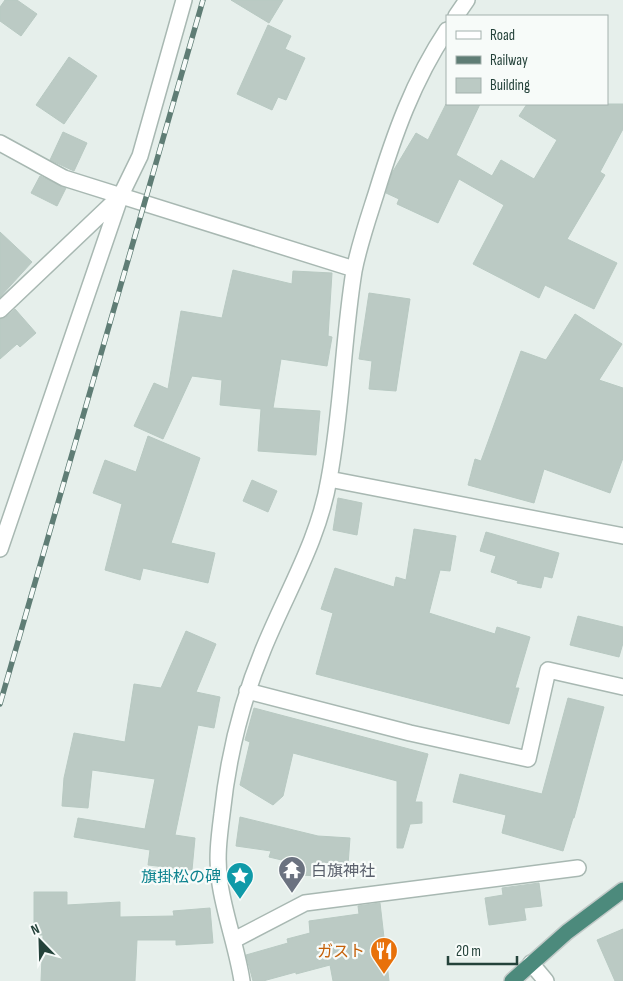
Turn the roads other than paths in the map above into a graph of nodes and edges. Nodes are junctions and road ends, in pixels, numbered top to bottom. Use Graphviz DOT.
graph roads {
  1 [pos="184,0"];
  2 [pos="467,0"];
  3 [pos="457,15"];
  4 [pos="446,32"];
  5 [pos="0,143"];
  6 [pos="121,195"];
  7 [pos="354,269"];
  8 [pos="0,310"];
  9 [pos="329,479"];
  10 [pos="623,536"];
  11 [pos="0,549"];
  12 [pos="623,687"];
  13 [pos="247,692"];
  14 [pos="578,868"];
  15 [pos="623,890"];
  16 [pos="234,940"];
  17 [pos="531,963"];
  18 [pos="242,981"];
  19 [pos="512,981"];
  20 [pos="546,981"];
  1 -- 6 [label="street"];
  2 -- 3 [label="street"];
  4 -- 7 [label="street"];
  5 -- 6 [label="street"];
  6 -- 7 [label="street"];
  6 -- 8 [label="street"];
  6 -- 11 [label="street"];
  7 -- 9 [label="street"];
  9 -- 10 [label="street"];
  9 -- 13 [label="street"];
  12 -- 13 [label="street"];
  13 -- 16 [label="street"];
  14 -- 16 [label="street"];
  15 -- 17 [label="highway"];
  16 -- 18 [label="street"];
  17 -- 19 [label="highway"];
  17 -- 20 [label="street"];
}
